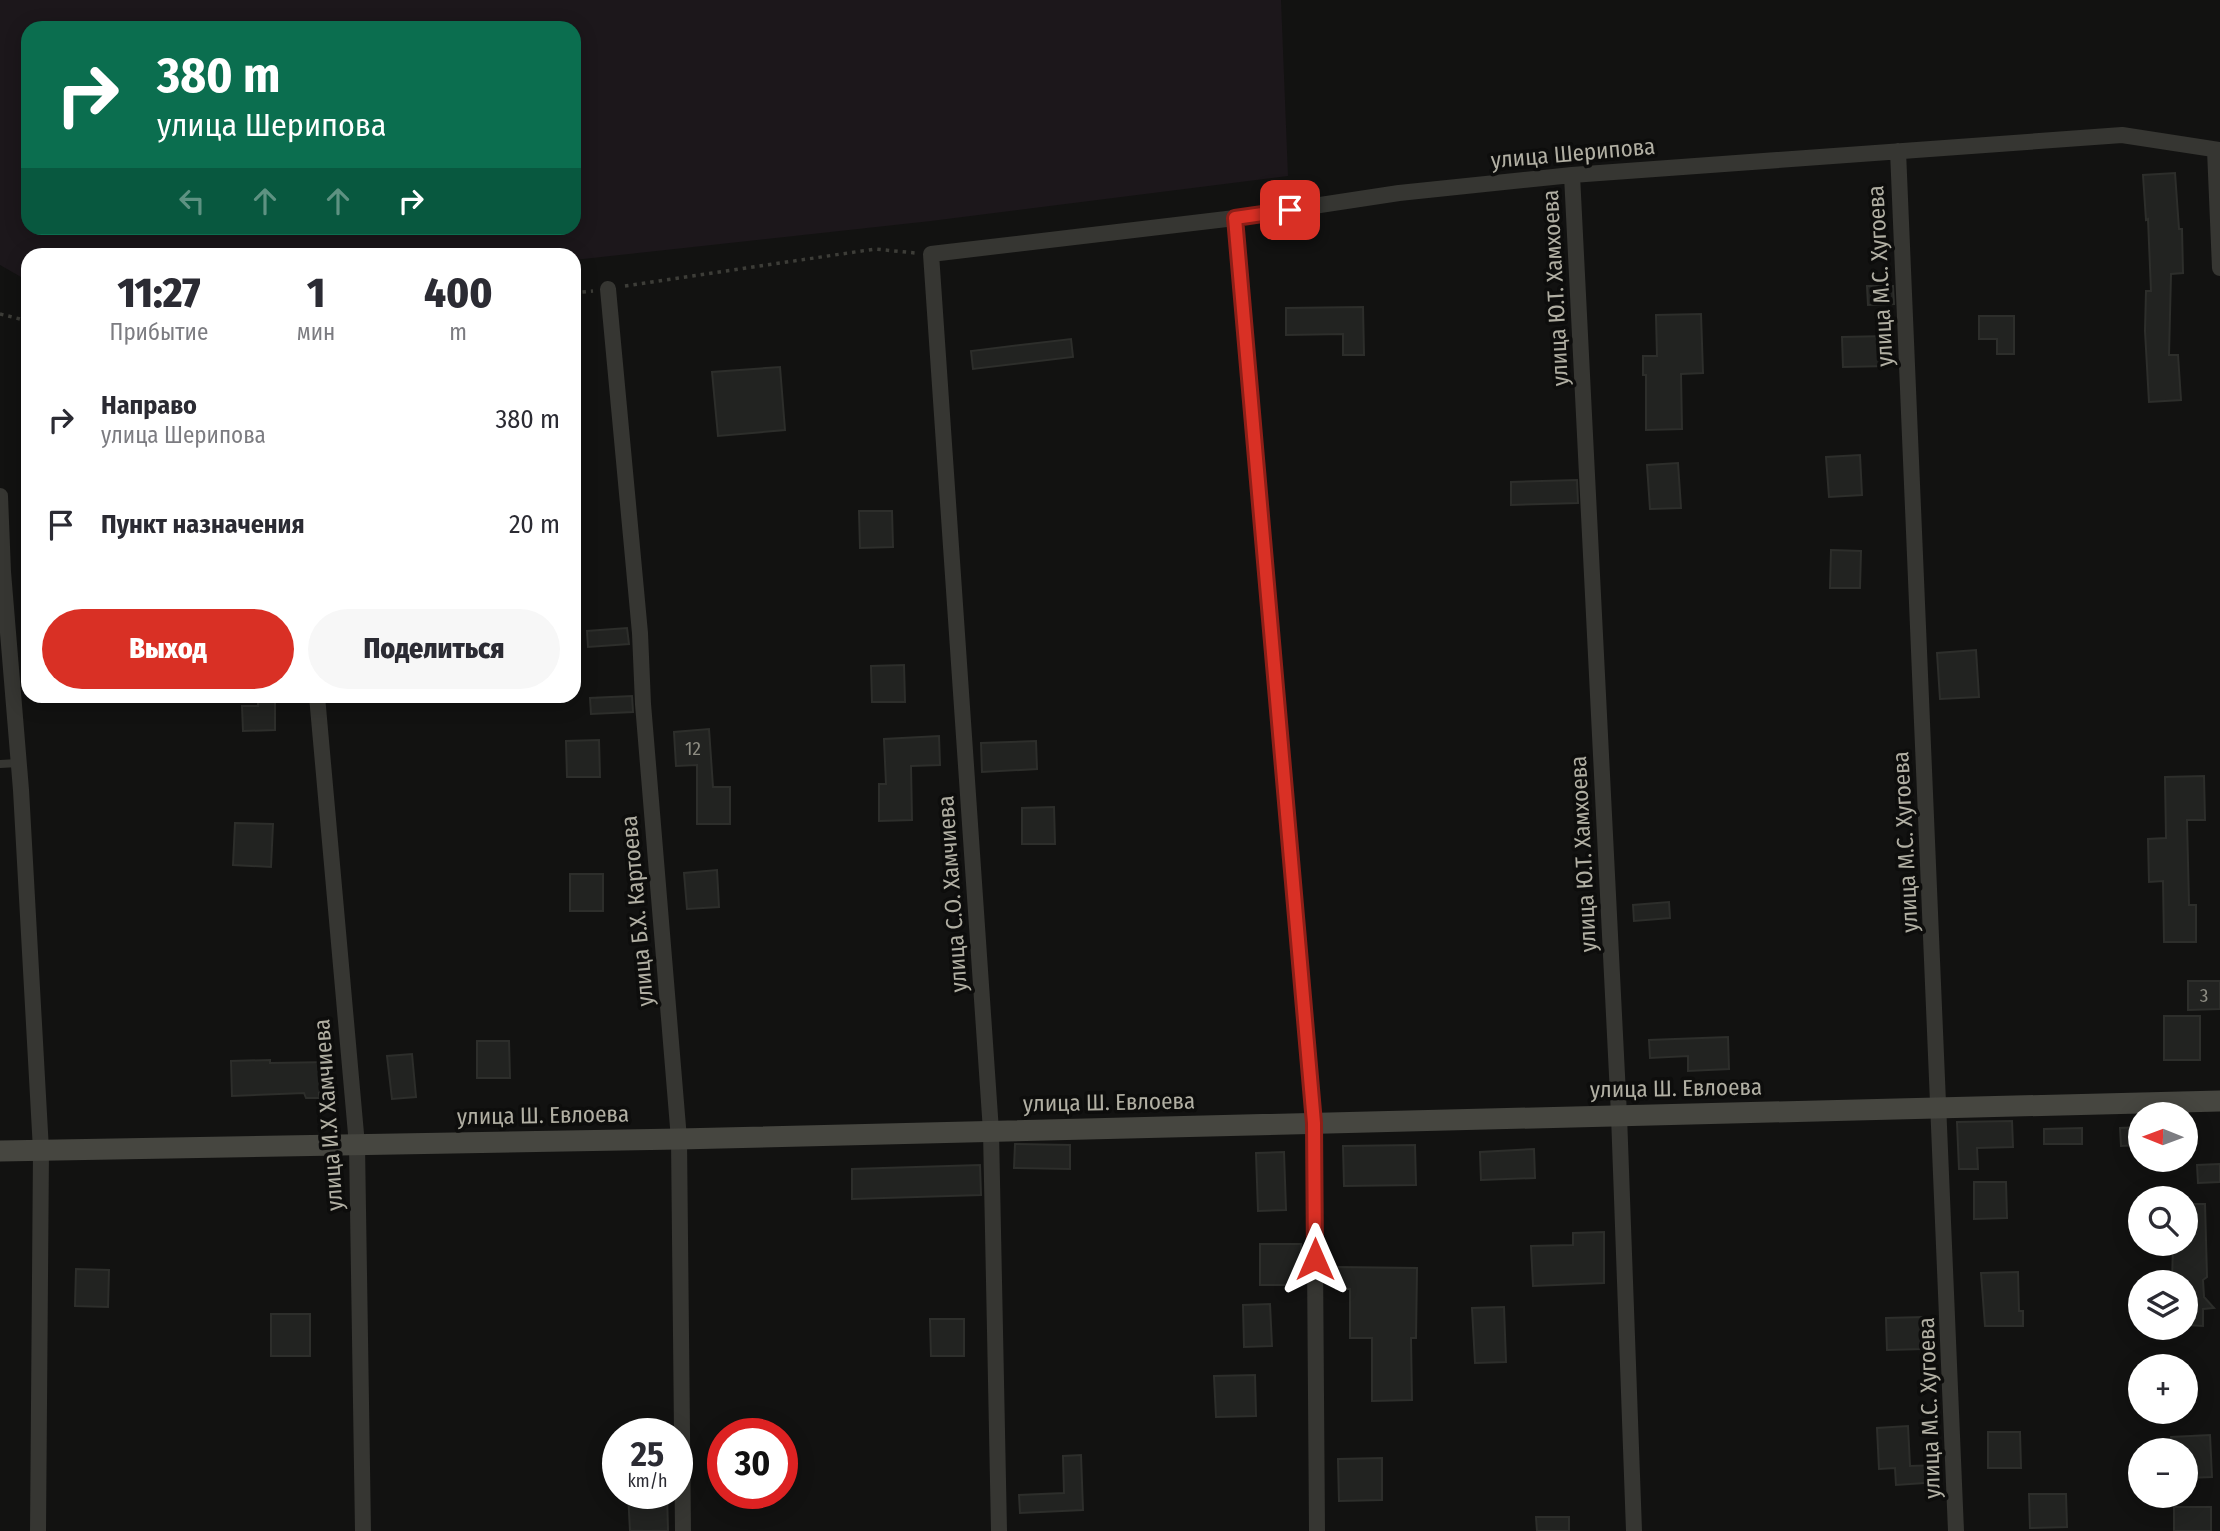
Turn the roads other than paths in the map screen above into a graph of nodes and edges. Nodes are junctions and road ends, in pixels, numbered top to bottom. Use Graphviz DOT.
graph roads {
  1 [pos="2218,150"];
  2 [pos="1898,151"];
  3 [pos="1572,175"];
  4 [pos="1235,218"];
  5 [pos="931,254"];
  6 [pos="2220,268"];
  7 [pos="608,289"];
  8 [pos="0,496"];
  9 [pos="318,703"];
  10 [pos="18,763"];
  11 [pos="0,764"];
  12 [pos="2220,1101"];
  13 [pos="1940,1109"];
  14 [pos="1619,1115"];
  15 [pos="1314,1123"];
  16 [pos="991,1131"];
  17 [pos="679,1139"];
  18 [pos="356,1145"];
  19 [pos="41,1150"];
  20 [pos="0,1151"];
  21 [pos="38,1531"];
  22 [pos="363,1531"];
  23 [pos="683,1531"];
  24 [pos="999,1531"];
  25 [pos="1317,1531"];
  26 [pos="1634,1531"];
  27 [pos="1956,1531"];
  1 -- 2 [label="street, улица Шерипова"];
  1 -- 6 [label="street"];
  2 -- 3 [label="street, улица Шерипова"];
  2 -- 13 [label="street, улица М.С. Хугоева"];
  3 -- 4 [label="street, улица Шерипова"];
  3 -- 14 [label="street, улица Ю.Т. Хамхоева"];
  4 -- 5 [label="street, улица Шерипова"];
  4 -- 15 [label="street"];
  5 -- 16 [label="street, улица С.О. Хамчиева"];
  7 -- 17 [label="street, улица Б.Х. Картоева"];
  8 -- 10 [label="street"];
  9 -- 18 [label="street, улица И.Х Хамчиева"];
  10 -- 11 [label="lane"];
  10 -- 19 [label="street"];
  12 -- 13 [label="street, улица Ш. Евлоева"];
  13 -- 14 [label="street, улица Ш. Евлоева"];
  13 -- 27 [label="street, улица М.С. Хугоева"];
  14 -- 15 [label="street, улица Ш. Евлоева"];
  14 -- 26 [label="street, улица Ю.Т. Хамхоева"];
  15 -- 16 [label="street, улица Ш. Евлоева"];
  15 -- 25 [label="street"];
  16 -- 17 [label="street, улица Ш. Евлоева"];
  16 -- 24 [label="street, улица С.О. Хамчиева"];
  17 -- 18 [label="street, улица Ш. Евлоева"];
  17 -- 23 [label="street, улица Б.Х. Картоева"];
  18 -- 19 [label="street, улица Ш. Евлоева"];
  18 -- 22 [label="street, улица И.Х Хамчиева"];
  19 -- 20 [label="street, улица Ш. Евлоева"];
  19 -- 21 [label="street"];
}
